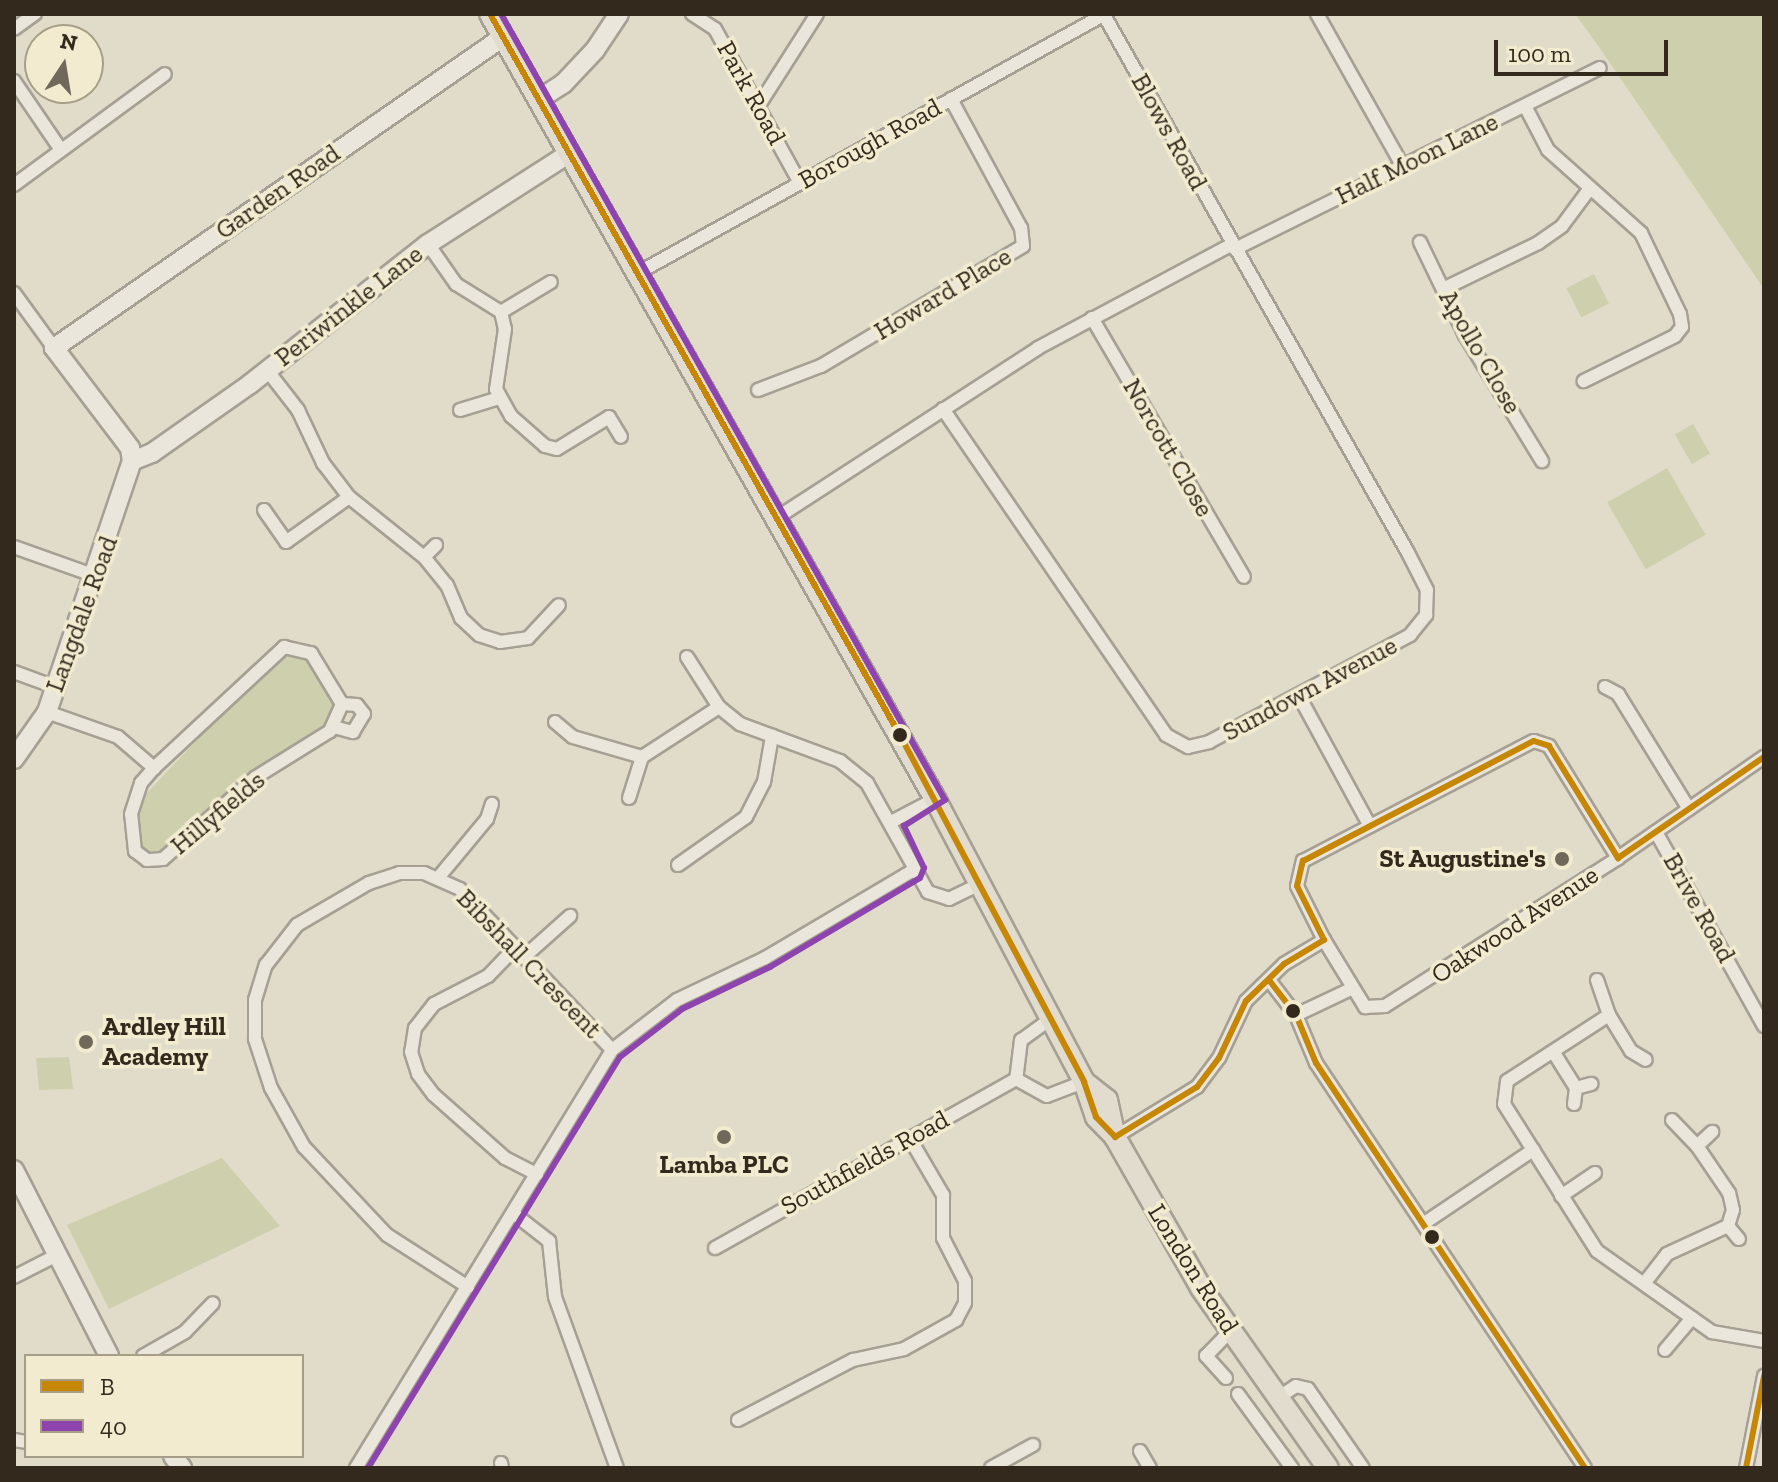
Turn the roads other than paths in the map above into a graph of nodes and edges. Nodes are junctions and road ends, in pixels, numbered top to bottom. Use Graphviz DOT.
graph roads {
  1 [pos="35,14"];
  2 [pos="490,14"];
  3 [pos="619,14"];
  4 [pos="692,14"];
  5 [pos="817,14"];
  6 [pos="1104,14"];
  7 [pos="1317,14"];
  8 [pos="14,29"];
  9 [pos="503,37"];
  10 [pos="1599,68"];
  11 [pos="165,74"];
  12 [pos="14,81"];
  13 [pos="951,99"];
  14 [pos="538,100"];
  15 [pos="759,105"];
  16 [pos="1525,106"];
  17 [pos="61,150"];
  18 [pos="568,154"];
  19 [pos="1402,165"];
  20 [pos="800,183"];
  21 [pos="14,185"];
  22 [pos="1588,191"];
  23 [pos="1420,242"];
  24 [pos="428,244"];
  25 [pos="1234,246"];
  26 [pos="636,274"];
  27 [pos="551,282"];
  28 [pos="1443,289"];
  29 [pos="16,300"];
  30 [pos="501,312"];
  31 [pos="1092,318"];
  32 [pos="54,348"];
  33 [pos="267,370"];
  34 [pos="1584,381"];
  35 [pos="758,390"];
  36 [pos="499,398"];
  37 [pos="943,409"];
  38 [pos="460,410"];
  39 [pos="621,437"];
  40 [pos="132,461"];
  41 [pos="1542,461"];
  42 [pos="349,497"];
  43 [pos="264,510"];
  44 [pos="775,519"];
  45 [pos="436,545"];
  46 [pos="14,547"];
  47 [pos="424,557"];
  48 [pos="96,576"];
  49 [pos="1244,577"];
  50 [pos="559,605"];
  51 [pos="687,657"];
  52 [pos="14,672"];
  53 [pos="55,687"];
  54 [pos="1605,687"];
  55 [pos="1299,696"];
  56 [pos="342,704"];
  57 [pos="719,707"];
  58 [pos="47,712"];
  59 [pos="555,722"];
  60 [pos="334,727"];
  61 [pos="772,736"];
  62 [pos="642,757"];
  63 [pos="1764,757"];
  64 [pos="14,759"];
  65 [pos="154,768"];
  66 [pos="629,798"];
  67 [pos="935,799"];
  68 [pos="492,804"];
  69 [pos="1689,809"];
  70 [pos="891,822"];
  71 [pos="1370,826"];
  72 [pos="1656,832"];
  73 [pos="1618,858"];
  74 [pos="678,865"];
  75 [pos="914,870"];
  76 [pos="438,878"];
  77 [pos="976,886"];
  78 [pos="570,916"];
  79 [pos="1324,940"];
  80 [pos="519,953"];
  81 [pos="1269,980"];
  82 [pos="1597,980"];
  83 [pos="1351,989"];
  84 [pos="1296,1015"];
  85 [pos="1609,1015"];
  86 [pos="1049,1020"];
  87 [pos="1764,1026"];
  88 [pos="612,1050"];
  89 [pos="1554,1053"];
  90 [pos="1646,1060"];
  91 [pos="1016,1079"];
  92 [pos="1084,1082"];
  93 [pos="1591,1084"];
  94 [pos="1576,1088"];
  95 [pos="1574,1104"];
  96 [pos="1672,1120"];
  97 [pos="1712,1132"];
  98 [pos="909,1137"];
  99 [pos="1115,1137"];
  100 [pos="1697,1146"];
  101 [pos="1533,1150"];
  102 [pos="14,1170"];
  103 [pos="1595,1173"];
  104 [pos="537,1174"];
  105 [pos="1561,1196"];
  106 [pos="513,1213"];
  107 [pos="1423,1224"];
  108 [pos="1728,1226"];
  109 [pos="1739,1239"];
  110 [pos="715,1248"];
  111 [pos="57,1255"];
  112 [pos="14,1277"];
  113 [pos="1646,1281"];
  114 [pos="468,1287"];
  115 [pos="213,1303"];
  116 [pos="1692,1318"];
  117 [pos="1230,1331"];
  118 [pos="1764,1341"];
  119 [pos="1665,1350"];
  120 [pos="108,1354"];
  121 [pos="146,1354"];
  122 [pos="1764,1376"];
  123 [pos="1226,1378"];
  124 [pos="1238,1394"];
  125 [pos="1279,1397"];
  126 [pos="738,1420"];
  127 [pos="1033,1445"];
  128 [pos="1140,1451"];
  129 [pos="1764,1458"];
  130 [pos="1747,1461"];
  131 [pos="356,1468"];
  132 [pos="617,1468"];
  133 [pos="991,1468"];
  134 [pos="1150,1468"];
  135 [pos="1292,1468"];
  136 [pos="1328,1468"];
  137 [pos="1363,1468"];
  138 [pos="1585,1468"];
  1 -- 8 [label="street"];
  2 -- 9 [label="main road, London Road"];
  3 -- 14 [label="street"];
  4 -- 15 [label="street, Park Road"];
  5 -- 15 [label="street"];
  6 -- 13 [label="street, Borough Road"];
  6 -- 25 [label="street, Blows Road"];
  7 -- 19 [label="street"];
  9 -- 14 [label="main road, London Road"];
  9 -- 32 [label="street, Garden Road"];
  10 -- 16 [label="street, Half Moon Lane"];
  11 -- 17 [label="street"];
  12 -- 17 [label="street"];
  13 -- 20 [label="street, Borough Road"];
  13 -- 35 [label="street, Howard Place"];
  14 -- 18 [label="main road, London Road"];
  15 -- 20 [label="street, Park Road"];
  16 -- 19 [label="street, Half Moon Lane"];
  16 -- 22 [label="street"];
  17 -- 21 [label="street"];
  18 -- 24 [label="street, Periwinkle Lane"];
  18 -- 26 [label="main road, London Road"];
  19 -- 25 [label="street, Half Moon Lane"];
  20 -- 26 [label="street, Borough Road"];
  22 -- 28 [label="street"];
  22 -- 34 [label="street"];
  23 -- 28 [label="street, Apollo Close"];
  24 -- 30 [label="street"];
  24 -- 33 [label="street, Periwinkle Lane"];
  25 -- 31 [label="street, Half Moon Lane"];
  25 -- 55 [label="street, Sundown Avenue"];
  26 -- 44 [label="main road, London Road"];
  27 -- 30 [label="street"];
  28 -- 41 [label="street, Apollo Close"];
  29 -- 32 [label="street"];
  30 -- 36 [label="street"];
  31 -- 37 [label="street, Half Moon Lane"];
  31 -- 49 [label="street, Norcott Close"];
  32 -- 40 [label="street"];
  33 -- 40 [label="street, Periwinkle Lane"];
  33 -- 42 [label="street"];
  36 -- 38 [label="street"];
  36 -- 39 [label="street"];
  37 -- 44 [label="street, Half Moon Lane"];
  37 -- 55 [label="street, Sundown Avenue"];
  40 -- 48 [label="street, Langdale Road"];
  42 -- 43 [label="street"];
  42 -- 47 [label="street"];
  44 -- 67 [label="main road, London Road"];
  45 -- 47 [label="street"];
  46 -- 48 [label="street"];
  47 -- 50 [label="street"];
  48 -- 53 [label="street, Langdale Road"];
  51 -- 57 [label="street"];
  52 -- 53 [label="street"];
  53 -- 58 [label="street, Langdale Road"];
  54 -- 69 [label="street"];
  55 -- 71 [label="street"];
  56 -- 60 [label="street"];
  56 -- 60 [label="street, Hillyfields"];
  56 -- 65 [label="street, Hillyfields"];
  57 -- 61 [label="street"];
  57 -- 62 [label="street"];
  58 -- 64 [label="street, Langdale Road"];
  58 -- 65 [label="street"];
  59 -- 62 [label="street"];
  60 -- 65 [label="street, Hillyfields"];
  61 -- 70 [label="street"];
  61 -- 74 [label="street"];
  62 -- 66 [label="street"];
  63 -- 69 [label="street, Oakwood Avenue"];
  67 -- 70 [label="street"];
  67 -- 77 [label="main road, London Road"];
  68 -- 76 [label="street"];
  69 -- 72 [label="street, Oakwood Avenue"];
  70 -- 75 [label="street"];
  71 -- 73 [label="street"];
  71 -- 79 [label="street"];
  72 -- 73 [label="street, Oakwood Avenue"];
  72 -- 87 [label="street, Brive Road"];
  73 -- 83 [label="street, Oakwood Avenue"];
  75 -- 77 [label="street"];
  75 -- 88 [label="street"];
  76 -- 80 [label="street, Bibshall Crescent"];
  76 -- 114 [label="street, Bibshall Crescent"];
  77 -- 86 [label="main road, London Road"];
  78 -- 80 [label="street"];
  79 -- 81 [label="street"];
  79 -- 83 [label="street"];
  80 -- 88 [label="street, Bibshall Crescent"];
  80 -- 104 [label="street"];
  81 -- 84 [label="street"];
  81 -- 99 [label="street"];
  82 -- 85 [label="street"];
  83 -- 84 [label="street"];
  84 -- 107 [label="street"];
  85 -- 89 [label="street"];
  85 -- 90 [label="street"];
  86 -- 91 [label="street"];
  86 -- 92 [label="main road, London Road"];
  88 -- 104 [label="street"];
  89 -- 94 [label="street"];
  89 -- 101 [label="street"];
  91 -- 92 [label="street"];
  91 -- 98 [label="street, Southfields Road"];
  92 -- 99 [label="main road, London Road"];
  93 -- 94 [label="street"];
  94 -- 95 [label="street"];
  96 -- 100 [label="street"];
  97 -- 100 [label="street"];
  98 -- 110 [label="street, Southfields Road"];
  98 -- 126 [label="street"];
  99 -- 117 [label="main road, London Road"];
  100 -- 108 [label="street"];
  101 -- 105 [label="street"];
  101 -- 107 [label="street"];
  102 -- 111 [label="street"];
  103 -- 105 [label="street"];
  104 -- 106 [label="street"];
  105 -- 113 [label="street"];
  106 -- 114 [label="street"];
  106 -- 132 [label="street"];
  107 -- 138 [label="street"];
  108 -- 109 [label="street"];
  108 -- 113 [label="street"];
  111 -- 112 [label="street"];
  111 -- 120 [label="street"];
  113 -- 116 [label="street"];
  114 -- 131 [label="street"];
  115 -- 121 [label="street"];
  116 -- 118 [label="street"];
  116 -- 119 [label="street"];
  117 -- 123 [label="street"];
  117 -- 125 [label="main road, London Road"];
  122 -- 130 [label="street"];
  124 -- 135 [label="street"];
  125 -- 136 [label="main road, London Road"];
  125 -- 137 [label="street"];
  127 -- 133 [label="street"];
  128 -- 134 [label="street"];
  129 -- 130 [label="street"];
}
